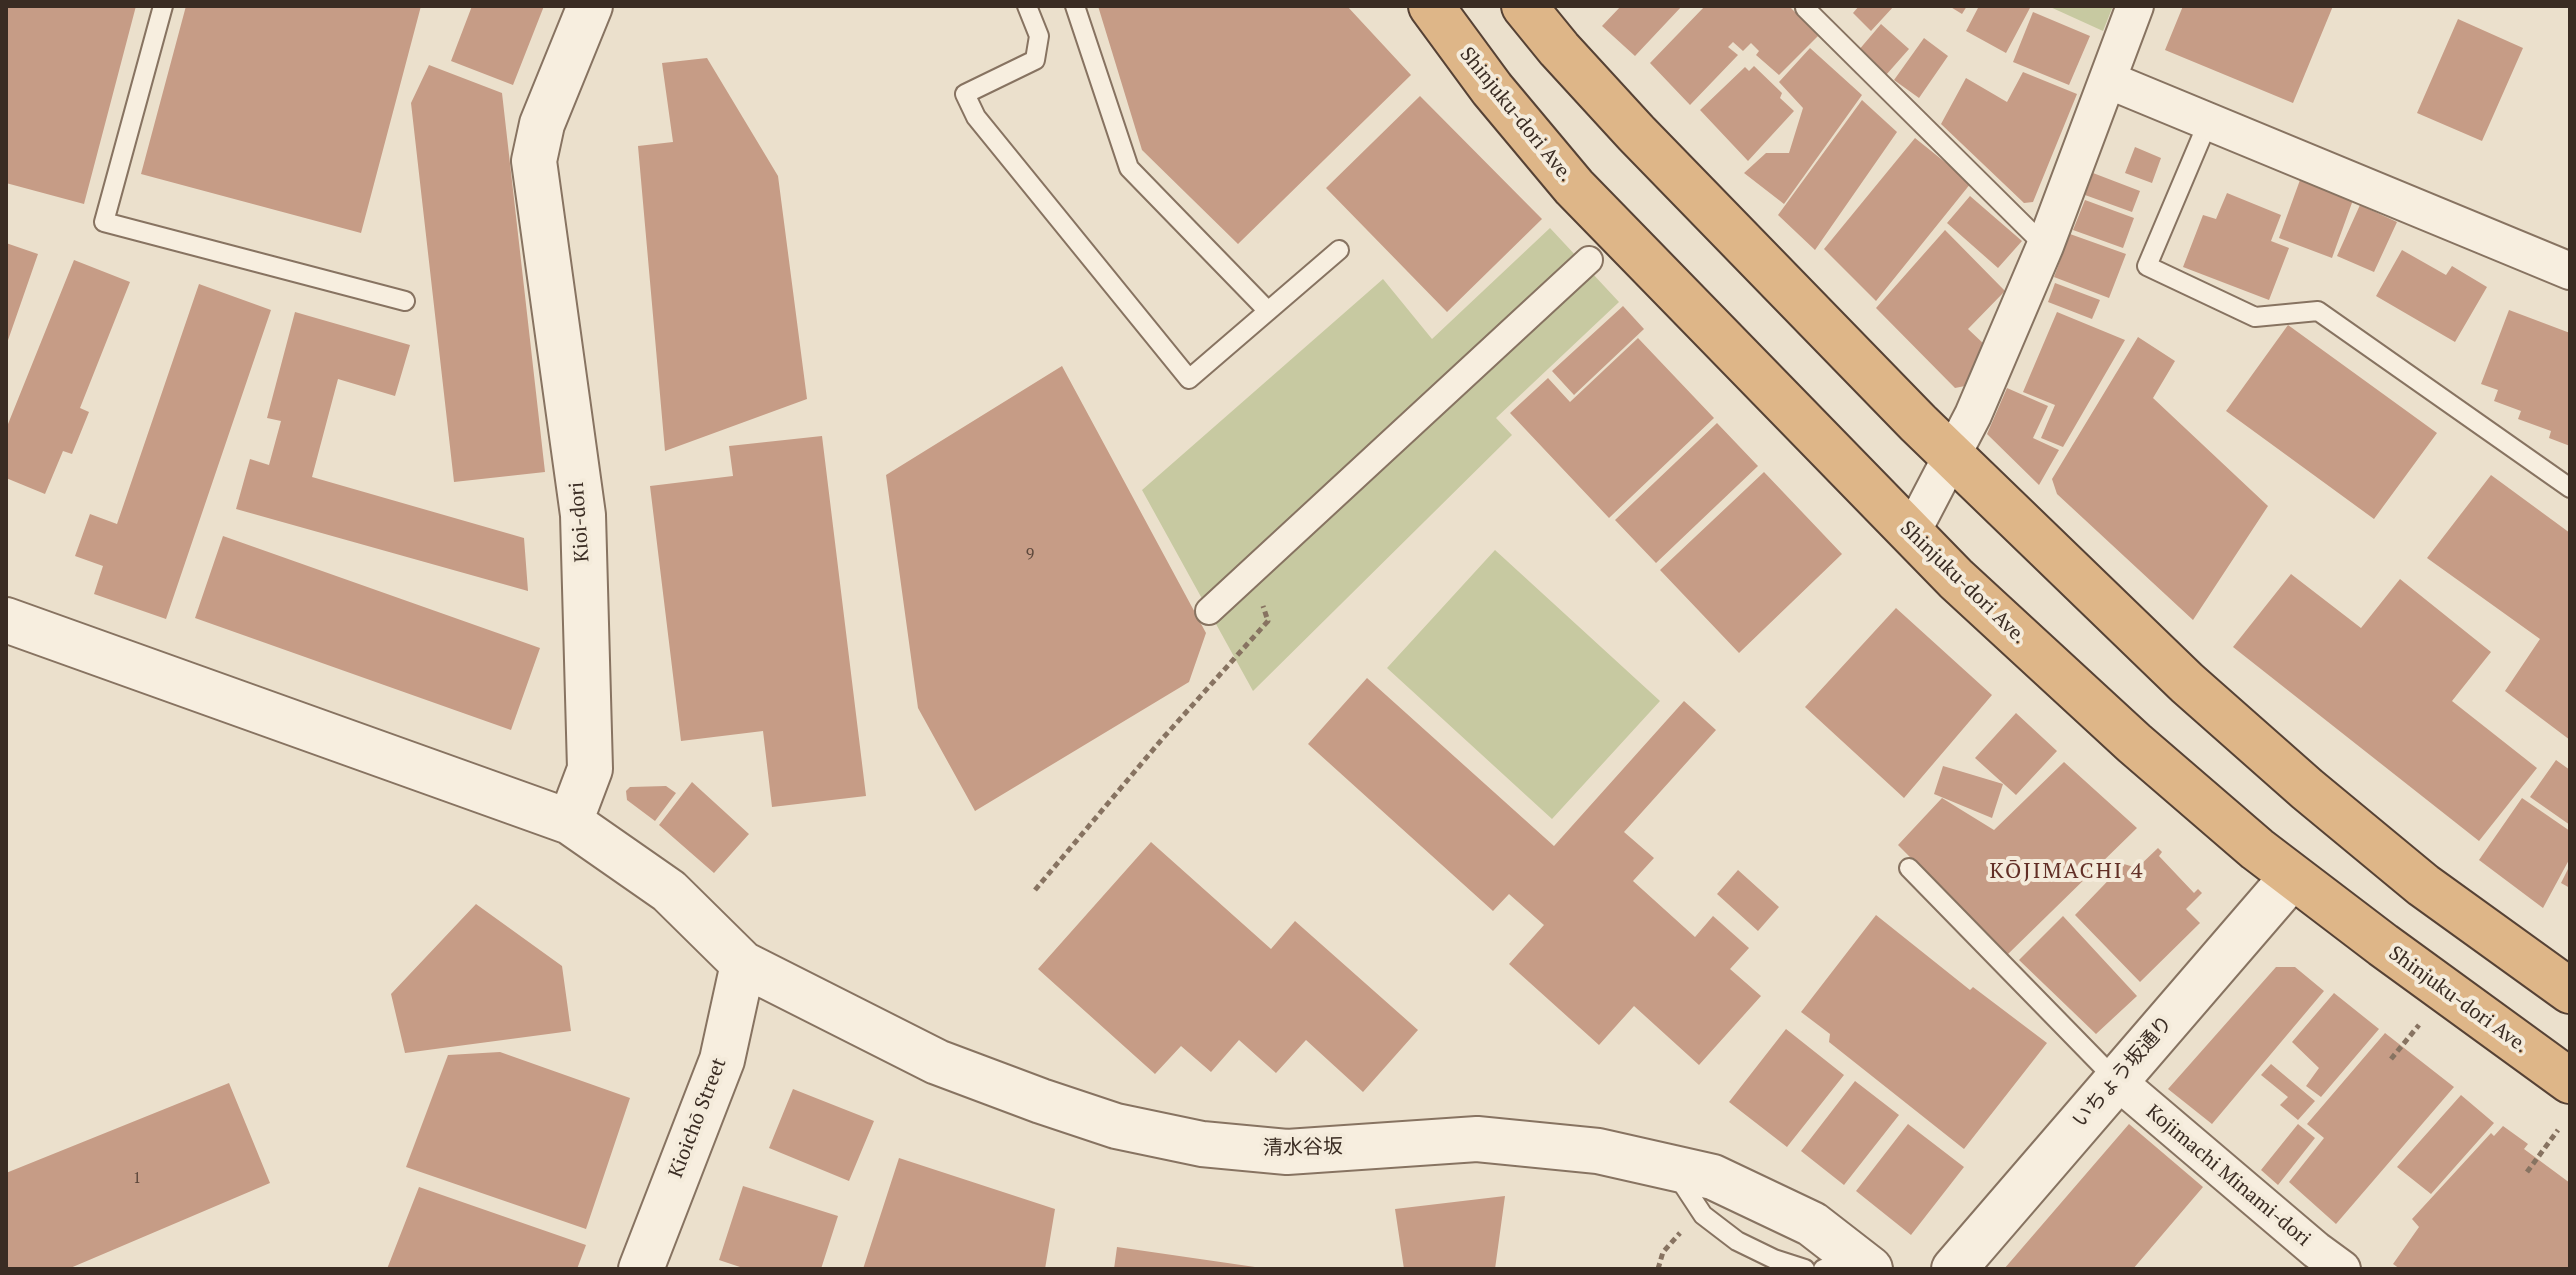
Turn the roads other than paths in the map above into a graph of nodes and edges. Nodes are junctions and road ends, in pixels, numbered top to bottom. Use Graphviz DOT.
graph roads {
  1 [pos="163,6"];
  2 [pos="590,6"];
  3 [pos="1027,6"];
  4 [pos="1075,6"];
  5 [pos="1431,6"];
  6 [pos="1524,6"];
  7 [pos="2135,6"];
  8 [pos="1805,8"];
  9 [pos="2108,80"];
  10 [pos="2208,122"];
  11 [pos="2045,246"];
  12 [pos="1339,250"];
  13 [pos="1589,260"];
  14 [pos="2570,271"];
  15 [pos="405,301"];
  16 [pos="1268,311"];
  17 [pos="1950,456"];
  18 [pos="2570,488"];
  19 [pos="1911,534"];
  20 [pos="1209,611"];
  21 [pos="6,620"];
  22 [pos="570,822"];
  23 [pos="1909,868"];
  24 [pos="2292,877"];
  25 [pos="743,964"];
  26 [pos="2570,991"];
  27 [pos="2566,1069"];
  28 [pos="2116,1080"];
  29 [pos="1672,1168"];
  30 [pos="1850,1265"];
  31 [pos="641,1269"];
  32 [pos="1805,1269"];
  33 [pos="1954,1269"];
  34 [pos="2342,1269"];
  1 -- 15 [label="lane"];
  2 -- 22 [label="street, Kioi-dori"];
  3 -- 16 [label="lane"];
  4 -- 16 [label="lane"];
  5 -- 19 [label="highway, Shinjuku-dori Ave."];
  6 -- 17 [label="highway"];
  7 -- 9 [label="street"];
  8 -- 11 [label="lane"];
  9 -- 10 [label="street"];
  9 -- 11 [label="street"];
  10 -- 14 [label="street"];
  10 -- 18 [label="lane"];
  11 -- 17 [label="street"];
  12 -- 16 [label="lane"];
  13 -- 20 [label="street"];
  17 -- 19 [label="street"];
  17 -- 26 [label="highway"];
  19 -- 24 [label="highway, Shinjuku-dori Ave."];
  21 -- 22 [label="street"];
  22 -- 25 [label="street"];
  23 -- 28 [label="lane"];
  24 -- 27 [label="highway, Shinjuku-dori Ave."];
  24 -- 28 [label="street, いちょう坂通り"];
  25 -- 29 [label="street, 清水谷坂"];
  25 -- 31 [label="street, Kioichō Street"];
  28 -- 33 [label="street, いちょう坂通り"];
  28 -- 34 [label="street, Kojimachi Minami-dori"];
  29 -- 30 [label="street, 清水谷坂"];
  29 -- 32 [label="lane"];
}
